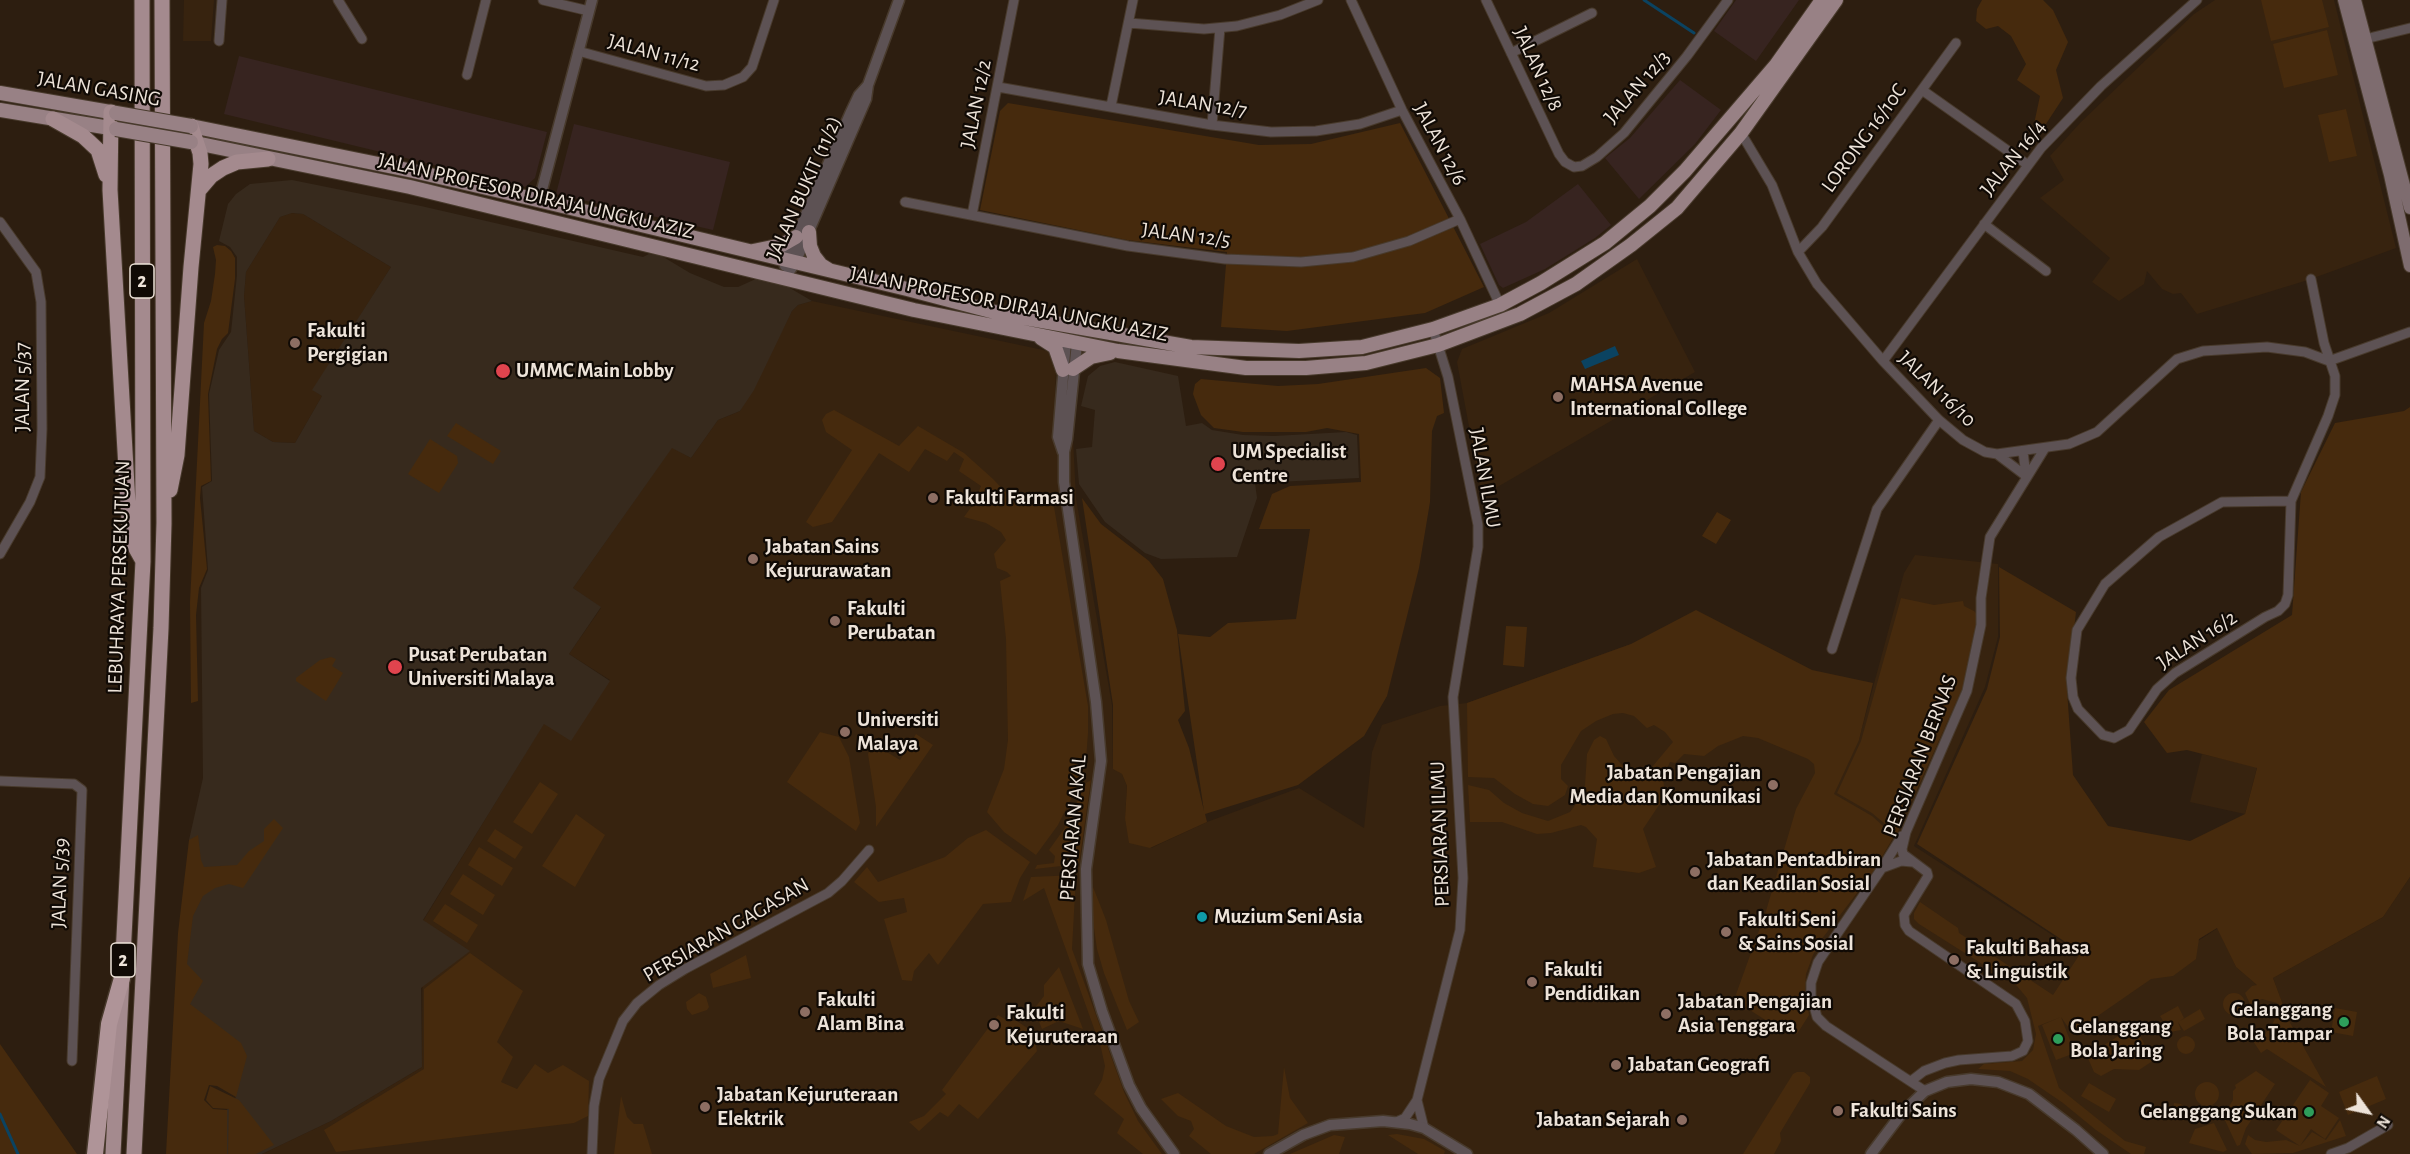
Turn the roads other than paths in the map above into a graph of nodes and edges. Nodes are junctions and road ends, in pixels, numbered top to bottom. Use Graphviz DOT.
graph roads {
  1 [pos="142,0"];
  2 [pos="162,0"];
  3 [pos="222,0"];
  4 [pos="338,0"];
  5 [pos="486,0"];
  6 [pos="543,0"];
  7 [pos="592,0"];
  8 [pos="774,0"];
  9 [pos="899,0"];
  10 [pos="1014,0"];
  11 [pos="1133,0"];
  12 [pos="1318,0"];
  13 [pos="1351,0"];
  14 [pos="1486,0"];
  15 [pos="1728,0"];
  16 [pos="1847,0"];
  17 [pos="2197,0"];
  18 [pos="2344,0"];
  19 [pos="2355,0"];
  20 [pos="1823,3"];
  21 [pos="589,11"];
  22 [pos="1593,13"];
  23 [pos="1129,23"];
  24 [pos="1220,27"];
  25 [pos="2410,28"];
  26 [pos="362,39"];
  27 [pos="2365,39"];
  28 [pos="219,41"];
  29 [pos="1956,44"];
  30 [pos="578,51"];
  31 [pos="1511,53"];
  32 [pos="467,75"];
  33 [pos="998,87"];
  34 [pos="1922,90"];
  35 [pos="0,93"];
  36 [pos="1766,100"];
  37 [pos="1111,106"];
  38 [pos="0,110"];
  39 [pos="1402,110"];
  40 [pos="113,112"];
  41 [pos="53,119"];
  42 [pos="1212,125"];
  43 [pos="191,126"];
  44 [pos="113,129"];
  45 [pos="1741,133"];
  46 [pos="194,143"];
  47 [pos="1559,154"];
  48 [pos="268,159"];
  49 [pos="2028,165"];
  50 [pos="2400,173"];
  51 [pos="110,190"];
  52 [pos="199,190"];
  53 [pos="539,201"];
  54 [pos="905,202"];
  55 [pos="2410,208"];
  56 [pos="972,215"];
  57 [pos="1460,219"];
  58 [pos="0,222"];
  59 [pos="1984,224"];
  60 [pos="802,234"];
  61 [pos="748,252"];
  62 [pos="1798,252"];
  63 [pos="790,262"];
  64 [pos="2410,266"];
  65 [pos="2046,271"];
  66 [pos="836,273"];
  67 [pos="785,278"];
  68 [pos="2311,279"];
  69 [pos="1500,305"];
  70 [pos="1028,319"];
  71 [pos="1433,329"];
  72 [pos="2410,332"];
  73 [pos="1034,335"];
  74 [pos="1072,341"];
  75 [pos="1149,341"];
  76 [pos="1438,345"];
  77 [pos="1118,351"];
  78 [pos="1883,361"];
  79 [pos="2329,361"];
  80 [pos="1068,369"];
  81 [pos="1940,420"];
  82 [pos="2045,448"];
  83 [pos="2023,452"];
  84 [pos="1997,454"];
  85 [pos="2026,476"];
  86 [pos="2290,501"];
  87 [pos="164,523"];
  88 [pos="0,554"];
  89 [pos="143,561"];
  90 [pos="1832,649"];
  91 [pos="1454,706"];
  92 [pos="0,781"];
  93 [pos="1906,832"];
  94 [pos="869,850"];
  95 [pos="1912,862"];
  96 [pos="1882,868"];
  97 [pos="122,978"];
  98 [pos="72,1061"];
  99 [pos="1911,1081"];
  100 [pos="1925,1091"];
  101 [pos="1417,1100"];
  102 [pos="1396,1122"];
  103 [pos="2388,1125"];
  104 [pos="1424,1128"];
  105 [pos="2099,1150"];
  106 [pos="95,1154"];
  107 [pos="113,1154"];
  108 [pos="134,1154"];
  109 [pos="592,1154"];
  110 [pos="1174,1154"];
  111 [pos="1269,1154"];
  112 [pos="1467,1154"];
  113 [pos="1871,1154"];
  114 [pos="2108,1154"];
  115 [pos="2331,1154"];
  1 -- 89 [label="highway, LEBUHRAYA PERSEKUTUAN / 2"];
  2 -- 87 [label="highway, LEBUHRAYA PERSEKUTUAN / 2"];
  3 -- 28 [label="street"];
  4 -- 26 [label="street"];
  5 -- 32 [label="street"];
  6 -- 21 [label="street"];
  7 -- 21 [label="street"];
  8 -- 30 [label="street, JALAN 11/12"];
  9 -- 60 [label="street, JALAN BUKIT (11/2)"];
  10 -- 33 [label="street, JALAN 12/2"];
  11 -- 23 [label="street"];
  12 -- 24 [label="street"];
  13 -- 39 [label="street, JALAN 12/6"];
  14 -- 31 [label="street, JALAN 12/8"];
  15 -- 47 [label="street, JALAN 12/3"];
  16 -- 36 [label="main road"];
  17 -- 49 [label="street, JALAN 16/4"];
  18 -- 50 [label="main road"];
  19 -- 27 [label="main road"];
  20 -- 36 [label="main road, JALAN PROFESOR DIRAJA UNGKU AZIZ"];
  20 -- 69 [label="main road, JALAN PROFESOR DIRAJA UNGKU AZIZ"];
  21 -- 30 [label="street"];
  22 -- 31 [label="street"];
  23 -- 24 [label="street"];
  23 -- 37 [label="street"];
  24 -- 42 [label="street"];
  25 -- 27 [label="street"];
  27 -- 50 [label="main road"];
  29 -- 34 [label="street, LORONG 16/10C"];
  30 -- 53 [label="street"];
  31 -- 47 [label="street, JALAN 12/8"];
  33 -- 37 [label="street, JALAN 12/7"];
  33 -- 56 [label="street, JALAN 12/2"];
  34 -- 49 [label="street"];
  34 -- 62 [label="street, LORONG 16/10C"];
  35 -- 40 [label="main road, JALAN GASING"];
  36 -- 45 [label="main road, JALAN PROFESOR DIRAJA UNGKU AZIZ"];
  37 -- 42 [label="street, JALAN 12/7"];
  38 -- 41 [label="main road, JALAN GASING"];
  39 -- 42 [label="street, JALAN 12/7"];
  39 -- 57 [label="street, JALAN 12/6"];
  40 -- 43 [label="main road, JALAN GASING, bridge"];
  40 -- 44 [label="highway"];
  41 -- 44 [label="main road, JALAN GASING"];
  41 -- 51 [label="highway"];
  43 -- 46 [label="highway"];
  43 -- 53 [label="main road, JALAN PROFESOR DIRAJA UNGKU AZIZ"];
  44 -- 46 [label="main road, JALAN GASING, bridge"];
  44 -- 51 [label="highway"];
  45 -- 62 [label="street, JALAN 16/10"];
  45 -- 76 [label="main road, JALAN PROFESOR DIRAJA UNGKU AZIZ"];
  46 -- 48 [label="main road, JALAN PROFESOR DIRAJA UNGKU AZIZ"];
  46 -- 52 [label="highway"];
  48 -- 52 [label="highway"];
  48 -- 67 [label="main road, JALAN PROFESOR DIRAJA UNGKU AZIZ"];
  49 -- 59 [label="street, JALAN 16/4"];
  50 -- 55 [label="main road"];
  50 -- 64 [label="main road"];
  51 -- 89 [label="highway"];
  52 -- 87 [label="highway"];
  53 -- 61 [label="main road, JALAN PROFESOR DIRAJA UNGKU AZIZ"];
  54 -- 56 [label="street, JALAN 12/5"];
  56 -- 57 [label="street, JALAN 12/5"];
  57 -- 69 [label="street, JALAN 12/6"];
  58 -- 88 [label="street, JALAN 5/37"];
  59 -- 65 [label="street"];
  59 -- 78 [label="street, JALAN 16/4"];
  60 -- 61 [label="main road"];
  60 -- 63 [label="street, JALAN BUKIT (11/2)"];
  60 -- 66 [label="main road"];
  61 -- 63 [label="main road, JALAN PROFESOR DIRAJA UNGKU AZIZ"];
  62 -- 78 [label="street, JALAN 16/10"];
  63 -- 66 [label="main road, JALAN PROFESOR DIRAJA UNGKU AZIZ"];
  63 -- 67 [label="street, JALAN BUKIT (11/2)"];
  66 -- 70 [label="main road, JALAN PROFESOR DIRAJA UNGKU AZIZ"];
  67 -- 73 [label="main road, JALAN PROFESOR DIRAJA UNGKU AZIZ"];
  68 -- 79 [label="street, JALAN 16/2"];
  69 -- 71 [label="main road, JALAN PROFESOR DIRAJA UNGKU AZIZ"];
  70 -- 74 [label="main road"];
  70 -- 75 [label="main road, JALAN PROFESOR DIRAJA UNGKU AZIZ"];
  71 -- 75 [label="main road, JALAN PROFESOR DIRAJA UNGKU AZIZ"];
  71 -- 76 [label="street, JALAN ILMU"];
  72 -- 79 [label="street"];
  73 -- 74 [label="main road, JALAN PROFESOR DIRAJA UNGKU AZIZ"];
  73 -- 80 [label="main road"];
  74 -- 75 [label="main road"];
  74 -- 77 [label="main road, JALAN PROFESOR DIRAJA UNGKU AZIZ"];
  74 -- 80 [label="street, PERSIARAN AKAL"];
  76 -- 77 [label="main road, JALAN PROFESOR DIRAJA UNGKU AZIZ"];
  76 -- 91 [label="street, JALAN ILMU"];
  77 -- 80 [label="main road"];
  78 -- 81 [label="street, JALAN 16/10"];
  79 -- 82 [label="street, JALAN 16/10"];
  79 -- 86 [label="street, JALAN 16/2"];
  80 -- 110 [label="street, PERSIARAN AKAL"];
  81 -- 84 [label="street, JALAN 16/10"];
  81 -- 90 [label="street"];
  82 -- 83 [label="street, JALAN 16/10"];
  82 -- 85 [label="street, PERSIARAN BERNAS"];
  83 -- 84 [label="street, JALAN 16/10"];
  83 -- 85 [label="street"];
  84 -- 85 [label="street"];
  85 -- 93 [label="street, PERSIARAN BERNAS"];
  86 -- 86 [label="street, JALAN 16/2"];
  87 -- 108 [label="highway, LEBUHRAYA PERSEKUTUAN / 2"];
  89 -- 97 [label="highway, LEBUHRAYA PERSEKUTUAN / 2"];
  91 -- 101 [label="street, PERSIARAN ILMU"];
  92 -- 98 [label="street, JALAN 5/39"];
  93 -- 95 [label="street, PERSIARAN BERNAS"];
  93 -- 96 [label="street"];
  94 -- 109 [label="street, PERSIARAN GAGASAN"];
  95 -- 96 [label="street"];
  95 -- 99 [label="street, PERSIARAN BERNAS"];
  96 -- 99 [label="street"];
  97 -- 106 [label="highway"];
  97 -- 107 [label="highway, LEBUHRAYA PERSEKUTUAN / 2"];
  99 -- 100 [label="street"];
  100 -- 105 [label="street"];
  100 -- 113 [label="street"];
  101 -- 102 [label="street, PERSIARAN ILMU"];
  101 -- 104 [label="street, PERSIARAN ILMU"];
  102 -- 104 [label="street"];
  102 -- 111 [label="street"];
  103 -- 115 [label="street"];
  104 -- 112 [label="street"];
  105 -- 114 [label="street"];
}
